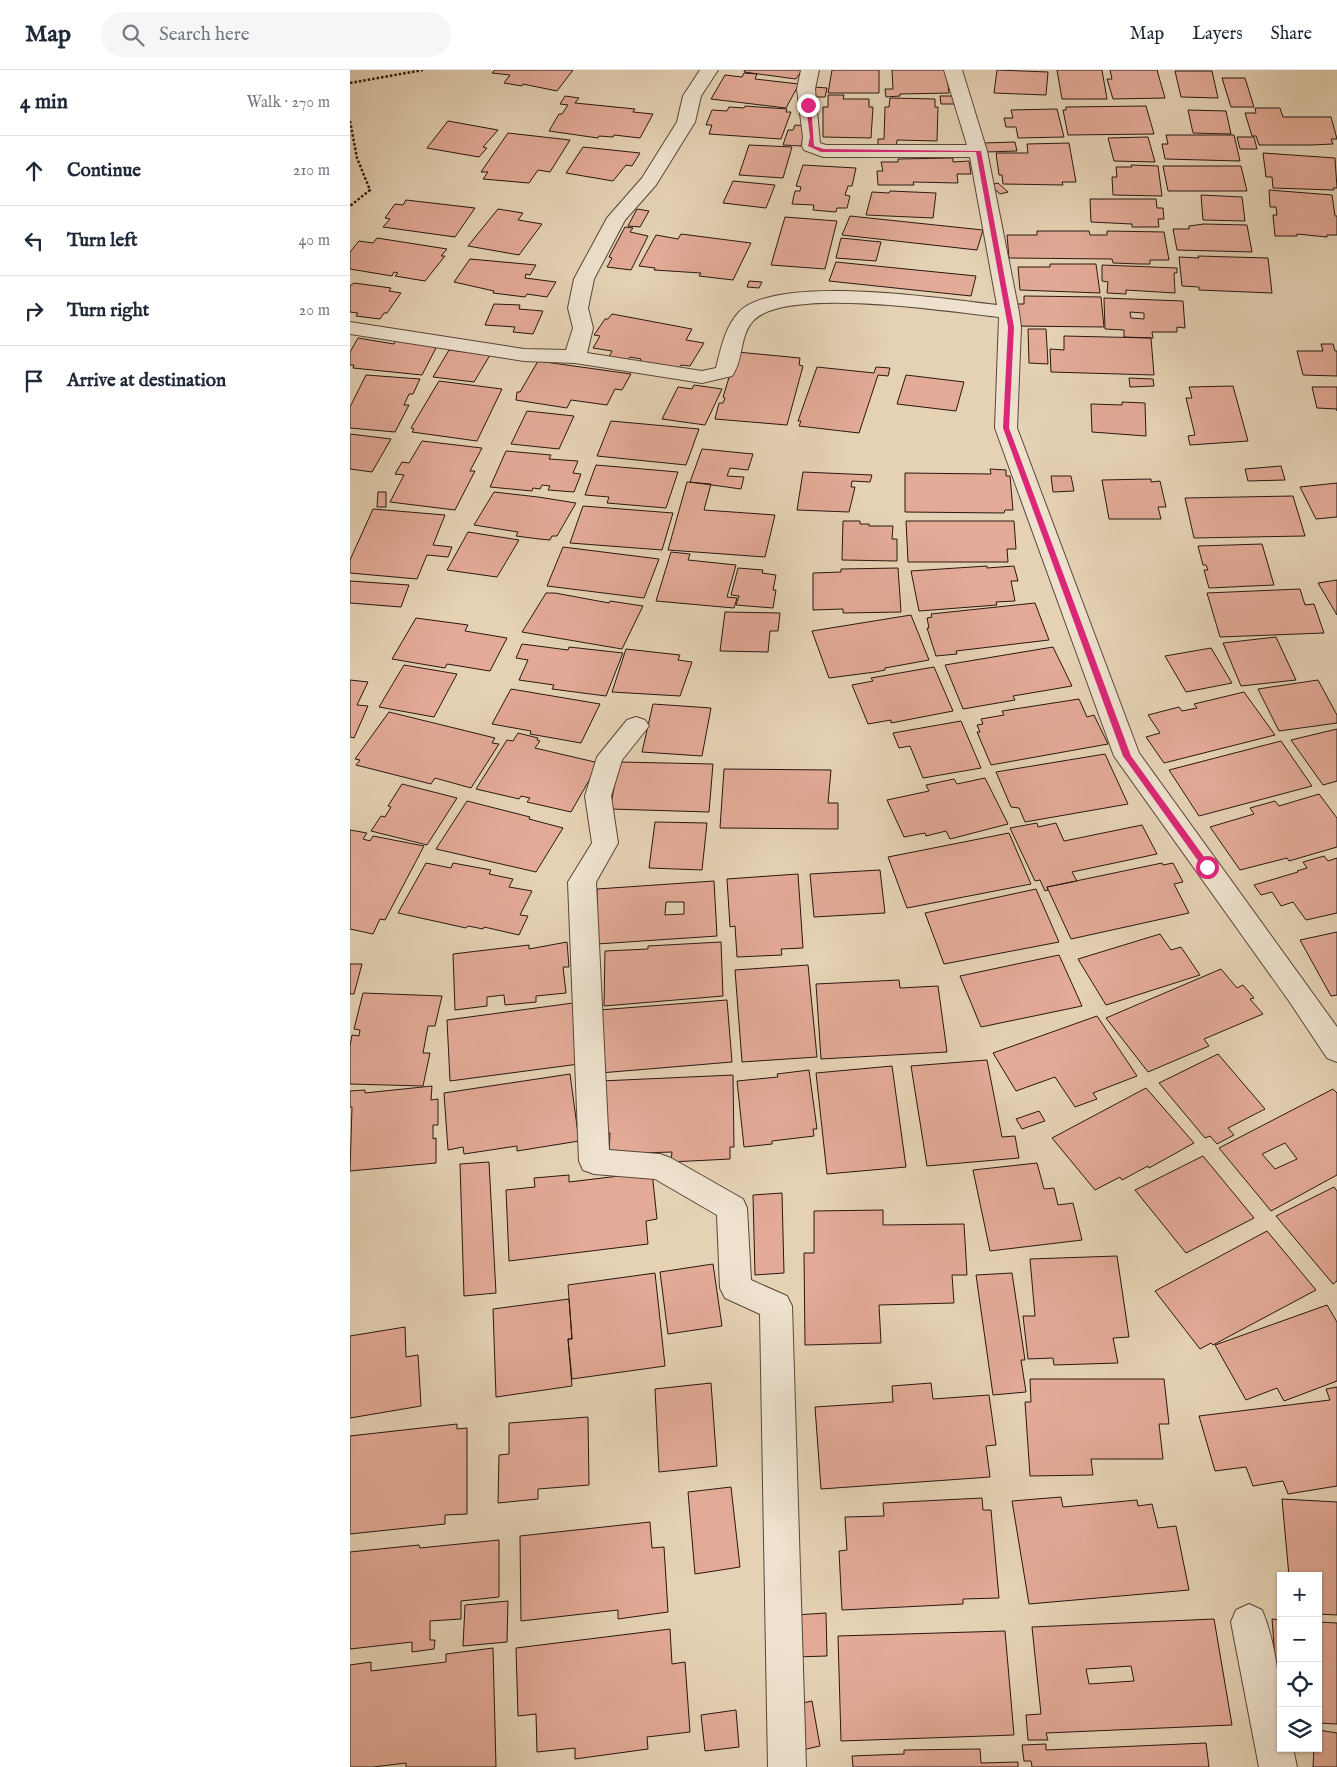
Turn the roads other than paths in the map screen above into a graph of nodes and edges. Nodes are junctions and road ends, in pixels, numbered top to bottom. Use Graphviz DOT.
graph roads {
  1 [pos="709,70"];
  2 [pos="810,70"];
  3 [pos="953,70"];
  4 [pos="978,151"];
  5 [pos="1009,312"];
  6 [pos="350,328"];
  7 [pos="575,357"];
  8 [pos="636,726"];
  9 [pos="1337,1050"];
  10 [pos="1249,1622"];
  11 [pos="787,1767"];
  12 [pos="1278,1767"];
  1 -- 7 [label="street"];
  2 -- 4 [label="street"];
  3 -- 4 [label="street"];
  4 -- 5 [label="street"];
  5 -- 7 [label="street"];
  5 -- 9 [label="street"];
  6 -- 7 [label="street"];
  8 -- 11 [label="street"];
  10 -- 12 [label="street"];
}
